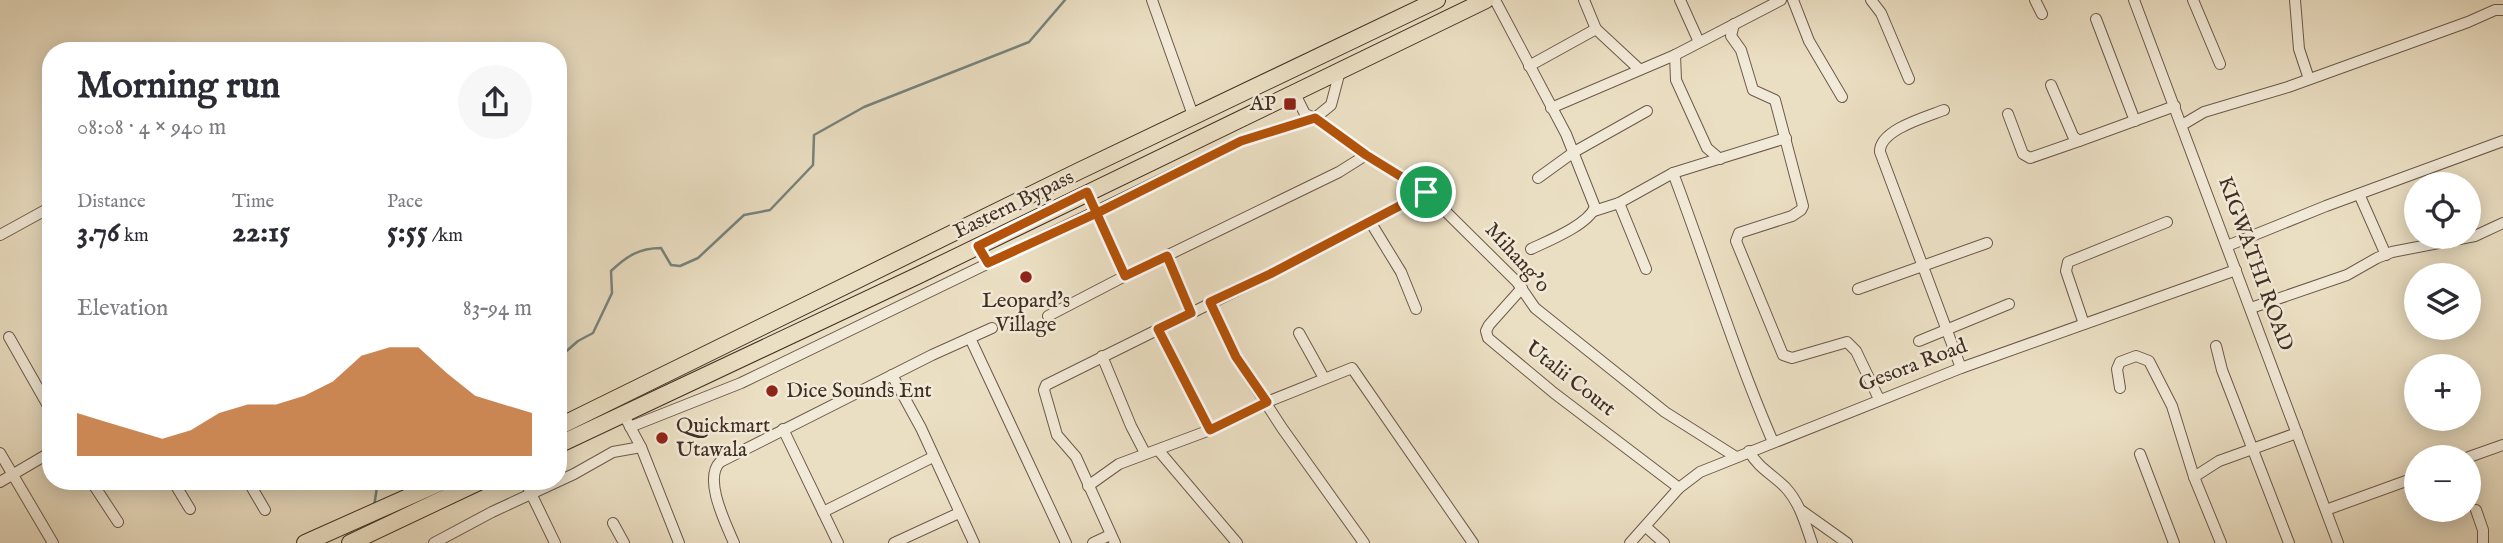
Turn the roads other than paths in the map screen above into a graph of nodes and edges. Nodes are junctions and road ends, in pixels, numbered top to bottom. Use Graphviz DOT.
graph roads {
  1 [pos="1152,0"];
  2 [pos="1437,0"];
  3 [pos="1486,0"];
  4 [pos="1495,0"];
  5 [pos="1584,0"];
  6 [pos="1680,0"];
  7 [pos="1782,0"];
  8 [pos="1793,0"];
  9 [pos="1871,0"];
  10 [pos="2035,0"];
  11 [pos="2134,0"];
  12 [pos="2193,0"];
  13 [pos="2295,0"];
  14 [pos="1757,4"];
  15 [pos="2503,10"];
  16 [pos="2042,14"];
  17 [pos="2096,19"];
  18 [pos="1734,24"];
  19 [pos="1596,29"];
  20 [pos="1699,42"];
  21 [pos="1675,55"];
  22 [pos="2220,64"];
  23 [pos="1529,66"];
  24 [pos="1639,69"];
  25 [pos="1340,70"];
  26 [pos="1909,79"];
  27 [pos="2308,79"];
  28 [pos="2051,85"];
  29 [pos="1294,92"];
  30 [pos="1842,97"];
  31 [pos="2175,106"];
  32 [pos="1551,108"];
  33 [pos="1944,110"];
  34 [pos="1647,111"];
  35 [pos="2007,114"];
  36 [pos="1194,118"];
  37 [pos="1315,118"];
  38 [pos="2134,121"];
  39 [pos="1232,122"];
  40 [pos="2182,125"];
  41 [pos="1786,138"];
  42 [pos="1241,141"];
  43 [pos="2079,141"];
  44 [pos="2503,141"];
  45 [pos="1574,152"];
  46 [pos="1366,155"];
  47 [pos="1720,159"];
  48 [pos="1673,173"];
  49 [pos="1538,178"];
  50 [pos="1087,192"];
  51 [pos="1426,192"];
  52 [pos="2359,194"];
  53 [pos="1619,203"];
  54 [pos="1594,211"];
  55 [pos="42,212"];
  56 [pos="1097,213"];
  57 [pos="2167,222"];
  58 [pos="1371,223"];
  59 [pos="2503,223"];
  60 [pos="0,235"];
  61 [pos="1987,243"];
  62 [pos="978,246"];
  63 [pos="2227,246"];
  64 [pos="1531,249"];
  65 [pos="908,255"];
  66 [pos="2386,255"];
  67 [pos="1167,256"];
  68 [pos="988,263"];
  69 [pos="1923,265"];
  70 [pos="1646,269"];
  71 [pos="2236,270"];
  72 [pos="919,275"];
  73 [pos="1125,276"];
  74 [pos="1522,288"];
  75 [pos="1858,289"];
  76 [pos="1210,302"];
  77 [pos="2009,304"];
  78 [pos="2251,308"];
  79 [pos="1416,309"];
  80 [pos="1191,313"];
  81 [pos="1048,316"];
  82 [pos="2084,324"];
  83 [pos="992,328"];
  84 [pos="1158,329"];
  85 [pos="1947,330"];
  86 [pos="1299,333"];
  87 [pos="9,337"];
  88 [pos="970,338"];
  89 [pos="781,340"];
  90 [pos="1919,341"];
  91 [pos="2217,346"];
  92 [pos="1102,356"];
  93 [pos="792,359"];
  94 [pos="1961,368"];
  95 [pos="892,375"];
  96 [pos="1324,378"];
  97 [pos="2120,388"];
  98 [pos="42,395"];
  99 [pos="1879,400"];
  100 [pos="1267,402"];
  101 [pos="627,421"];
  102 [pos="567,423"];
  103 [pos="783,429"];
  104 [pos="1210,430"];
  105 [pos="2297,433"];
  106 [pos="567,442"];
  107 [pos="1773,442"];
  108 [pos="2503,445"];
  109 [pos="641,447"];
  110 [pos="2252,447"];
  111 [pos="1159,451"];
  112 [pos="1749,451"];
  113 [pos="0,453"];
  114 [pos="1145,453"];
  115 [pos="2481,453"];
  116 [pos="2140,454"];
  117 [pos="42,457"];
  118 [pos="933,457"];
  119 [pos="1735,457"];
  120 [pos="12,475"];
  121 [pos="567,477"];
  122 [pos="2194,477"];
  123 [pos="0,482"];
  124 [pos="2404,482"];
  125 [pos="1088,486"];
  126 [pos="1679,488"];
  127 [pos="97,490"];
  128 [pos="178,490"];
  129 [pos="253,490"];
  130 [pos="425,490"];
  131 [pos="462,490"];
  132 [pos="531,490"];
  133 [pos="539,490"];
  134 [pos="533,493"];
  135 [pos="190,509"];
  136 [pos="265,510"];
  137 [pos="1801,510"];
  138 [pos="2326,510"];
  139 [pos="823,512"];
  140 [pos="959,513"];
  141 [pos="118,522"];
  142 [pos="2480,522"];
  143 [pos="613,523"];
  144 [pos="1646,527"];
  145 [pos="1112,539"];
  146 [pos="53,543"];
  147 [pos="305,543"];
  148 [pos="350,543"];
  149 [pos="434,543"];
  150 [pos="555,543"];
  151 [pos="624,543"];
  152 [pos="679,543"];
  153 [pos="734,543"];
  154 [pos="838,543"];
  155 [pos="894,543"];
  156 [pos="974,543"];
  157 [pos="1066,543"];
  158 [pos="1093,543"];
  159 [pos="1237,543"];
  160 [pos="1364,543"];
  161 [pos="1473,543"];
  162 [pos="1630,543"];
  163 [pos="1664,543"];
  164 [pos="1812,543"];
  165 [pos="1847,543"];
  166 [pos="2174,543"];
  167 [pos="2221,543"];
  168 [pos="2289,543"];
  169 [pos="2338,543"];
  170 [pos="2483,543"];
  1 -- 36 [label="street"];
  2 -- 36 [label="main road, Eastern Bypass"];
  3 -- 25 [label="main road, Eastern Bypass"];
  4 -- 23 [label="street"];
  5 -- 19 [label="street"];
  6 -- 20 [label="street"];
  7 -- 14 [label="street"];
  8 -- 30 [label="street"];
  9 -- 26 [label="street"];
  10 -- 16 [label="street"];
  11 -- 31 [label="street, KIGWATHI ROAD"];
  12 -- 22 [label="street"];
  13 -- 27 [label="street"];
  14 -- 18 [label="street"];
  15 -- 27 [label="street"];
  17 -- 38 [label="street"];
  18 -- 20 [label="street"];
  18 -- 41 [label="street"];
  19 -- 23 [label="street"];
  19 -- 24 [label="street"];
  20 -- 21 [label="street"];
  21 -- 24 [label="street"];
  21 -- 47 [label="street"];
  23 -- 32 [label="street"];
  24 -- 32 [label="street"];
  25 -- 29 [label="main road, Eastern Bypass"];
  25 -- 37 [label="street"];
  27 -- 40 [label="street"];
  28 -- 43 [label="street"];
  29 -- 37 [label="street, Mihang'o"];
  29 -- 39 [label="main road, Eastern Bypass"];
  31 -- 38 [label="street"];
  31 -- 40 [label="street, KIGWATHI ROAD"];
  32 -- 45 [label="street"];
  33 -- 69 [label="street"];
  34 -- 45 [label="street"];
  35 -- 43 [label="street"];
  36 -- 65 [label="main road, Eastern Bypass"];
  37 -- 42 [label="street"];
  37 -- 46 [label="street, Mihang'o"];
  38 -- 43 [label="street"];
  39 -- 42 [label="street"];
  39 -- 50 [label="main road, Eastern Bypass"];
  40 -- 63 [label="street, KIGWATHI ROAD"];
  41 -- 47 [label="street"];
  41 -- 99 [label="street"];
  42 -- 56 [label="street"];
  44 -- 52 [label="street"];
  45 -- 49 [label="street"];
  45 -- 54 [label="street"];
  46 -- 51 [label="street, Mihang'o"];
  46 -- 67 [label="street"];
  47 -- 48 [label="street"];
  48 -- 53 [label="street"];
  48 -- 107 [label="street"];
  50 -- 56 [label="street"];
  50 -- 62 [label="main road, Eastern Bypass"];
  51 -- 58 [label="street"];
  51 -- 74 [label="street, Mihang'o"];
  52 -- 63 [label="street"];
  52 -- 66 [label="street"];
  53 -- 54 [label="street"];
  53 -- 70 [label="street"];
  54 -- 64 [label="street"];
  55 -- 60 [label="street"];
  56 -- 68 [label="street"];
  56 -- 73 [label="street"];
  57 -- 82 [label="street"];
  58 -- 76 [label="street"];
  58 -- 79 [label="street"];
  59 -- 66 [label="street"];
  61 -- 69 [label="street"];
  62 -- 68 [label="street"];
  62 -- 72 [label="main road, Eastern Bypass"];
  63 -- 71 [label="street, KIGWATHI ROAD"];
  65 -- 72 [label="main road"];
  65 -- 102 [label="main road, Eastern Bypass"];
  66 -- 78 [label="street"];
  67 -- 73 [label="street"];
  67 -- 80 [label="street"];
  68 -- 93 [label="street"];
  69 -- 75 [label="street"];
  69 -- 85 [label="street"];
  71 -- 78 [label="street, KIGWATHI ROAD"];
  71 -- 82 [label="street, Gesora Road"];
  72 -- 89 [label="main road, Eastern Bypass"];
  73 -- 81 [label="street"];
  74 -- 119 [label="street, Mihang'o"];
  74 -- 126 [label="street, Utalii Court"];
  76 -- 80 [label="street"];
  76 -- 100 [label="street"];
  77 -- 85 [label="street"];
  78 -- 105 [label="street, KIGWATHI ROAD"];
  80 -- 84 [label="street"];
  82 -- 94 [label="street, Gesora Road"];
  83 -- 88 [label="street"];
  84 -- 92 [label="street"];
  84 -- 104 [label="street"];
  85 -- 90 [label="street"];
  85 -- 94 [label="street"];
  86 -- 96 [label="street"];
  87 -- 98 [label="street"];
  88 -- 95 [label="street"];
  88 -- 157 [label="street"];
  89 -- 93 [label="street"];
  89 -- 101 [label="main road, Eastern Bypass"];
  91 -- 110 [label="street"];
  92 -- 114 [label="street"];
  92 -- 125 [label="street"];
  93 -- 101 [label="street"];
  94 -- 99 [label="street, Gesora Road"];
  95 -- 103 [label="street"];
  95 -- 118 [label="street"];
  96 -- 100 [label="street"];
  96 -- 161 [label="street"];
  97 -- 122 [label="street"];
  99 -- 107 [label="street, Gesora Road"];
  100 -- 104 [label="street"];
  100 -- 160 [label="street"];
  101 -- 106 [label="main road, Eastern Bypass"];
  101 -- 109 [label="street"];
  103 -- 139 [label="street"];
  103 -- 153 [label="street"];
  104 -- 111 [label="street"];
  105 -- 110 [label="street"];
  105 -- 138 [label="street, KIGWATHI ROAD"];
  107 -- 112 [label="street, Gesora Road"];
  108 -- 115 [label="street"];
  109 -- 121 [label="street"];
  109 -- 152 [label="street"];
  110 -- 122 [label="street"];
  110 -- 168 [label="street"];
  111 -- 114 [label="street"];
  111 -- 159 [label="street"];
  112 -- 119 [label="street, Gesora Road"];
  112 -- 137 [label="street"];
  113 -- 120 [label="street"];
  114 -- 125 [label="street"];
  116 -- 166 [label="street"];
  117 -- 120 [label="street"];
  118 -- 139 [label="street"];
  118 -- 140 [label="street"];
  119 -- 126 [label="street, Gesora Road"];
  120 -- 123 [label="street"];
  120 -- 146 [label="street"];
  122 -- 167 [label="street"];
  124 -- 138 [label="street"];
  125 -- 145 [label="street"];
  126 -- 144 [label="street, Gesora Road"];
  127 -- 141 [label="street"];
  128 -- 135 [label="street"];
  129 -- 136 [label="street"];
  130 -- 147 [label="main road"];
  131 -- 148 [label="main road"];
  132 -- 134 [label="street"];
  133 -- 134 [label="street"];
  134 -- 149 [label="street"];
  134 -- 150 [label="street"];
  137 -- 164 [label="street"];
  137 -- 165 [label="street"];
  138 -- 169 [label="street, KIGWATHI ROAD"];
  139 -- 154 [label="street"];
  140 -- 155 [label="street"];
  140 -- 156 [label="street"];
  142 -- 170 [label="street"];
  143 -- 151 [label="street"];
  144 -- 162 [label="street, Gesora Road"];
  144 -- 163 [label="street"];
  145 -- 158 [label="street"];
}
